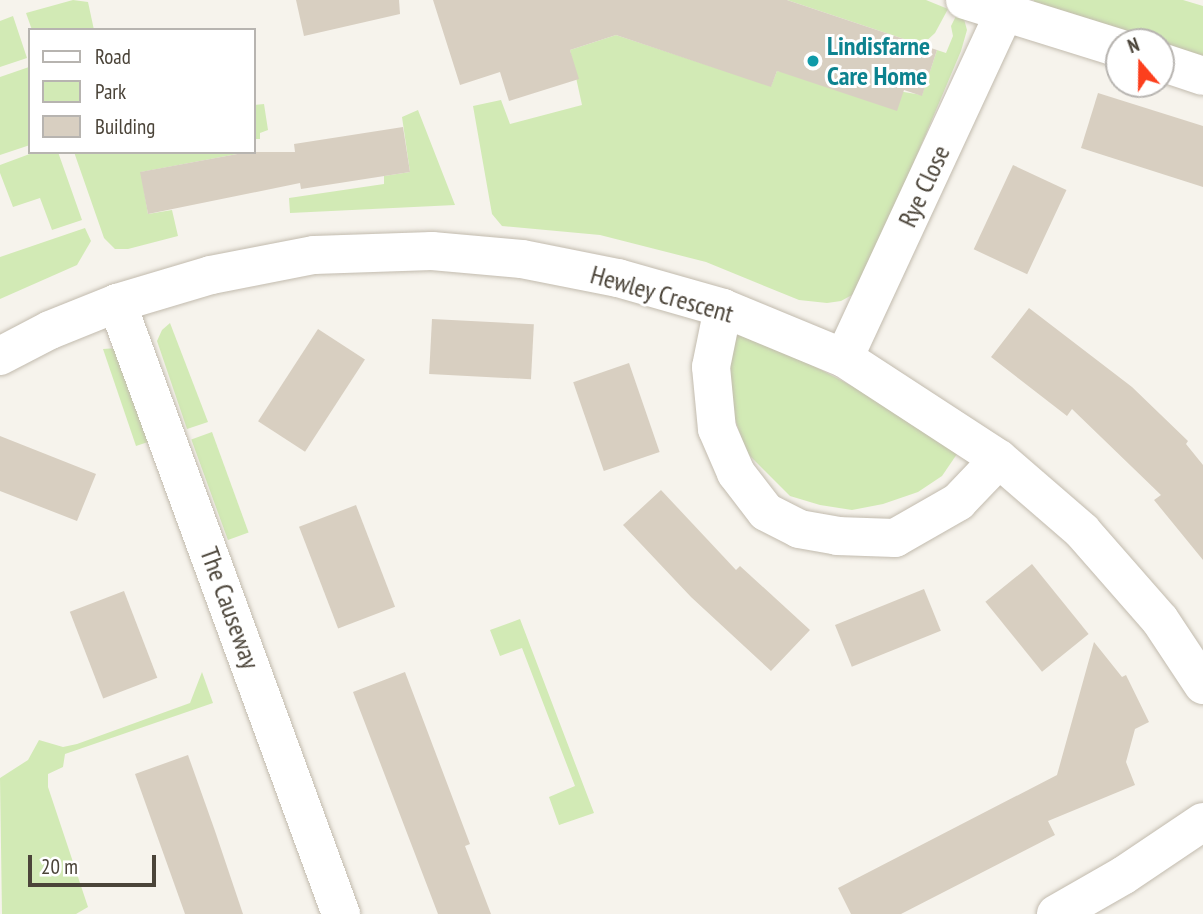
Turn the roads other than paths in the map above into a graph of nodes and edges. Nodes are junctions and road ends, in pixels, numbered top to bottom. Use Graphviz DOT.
graph roads {
  1 [pos="965,0"];
  2 [pos="1004,14"];
  3 [pos="1105,44"];
  4 [pos="1175,67"];
  5 [pos="1203,76"];
  6 [pos="117,303"];
  7 [pos="723,308"];
  8 [pos="0,356"];
  9 [pos="844,358"];
  10 [pos="999,459"];
  11 [pos="1203,685"];
  12 [pos="1203,822"];
  13 [pos="341,914"];
  14 [pos="1056,914"];
  1 -- 2 [label="street"];
  2 -- 3 [label="street"];
  2 -- 9 [label="street, Rye Close"];
  4 -- 5 [label="street"];
  6 -- 7 [label="street, Hewley Crescent"];
  6 -- 8 [label="street, Hewley Crescent"];
  6 -- 13 [label="street, The Causeway"];
  7 -- 9 [label="street, Hewley Crescent"];
  7 -- 10 [label="street"];
  9 -- 10 [label="street, Hewley Crescent"];
  10 -- 11 [label="street, Hewley Crescent"];
  12 -- 14 [label="street"];
}
